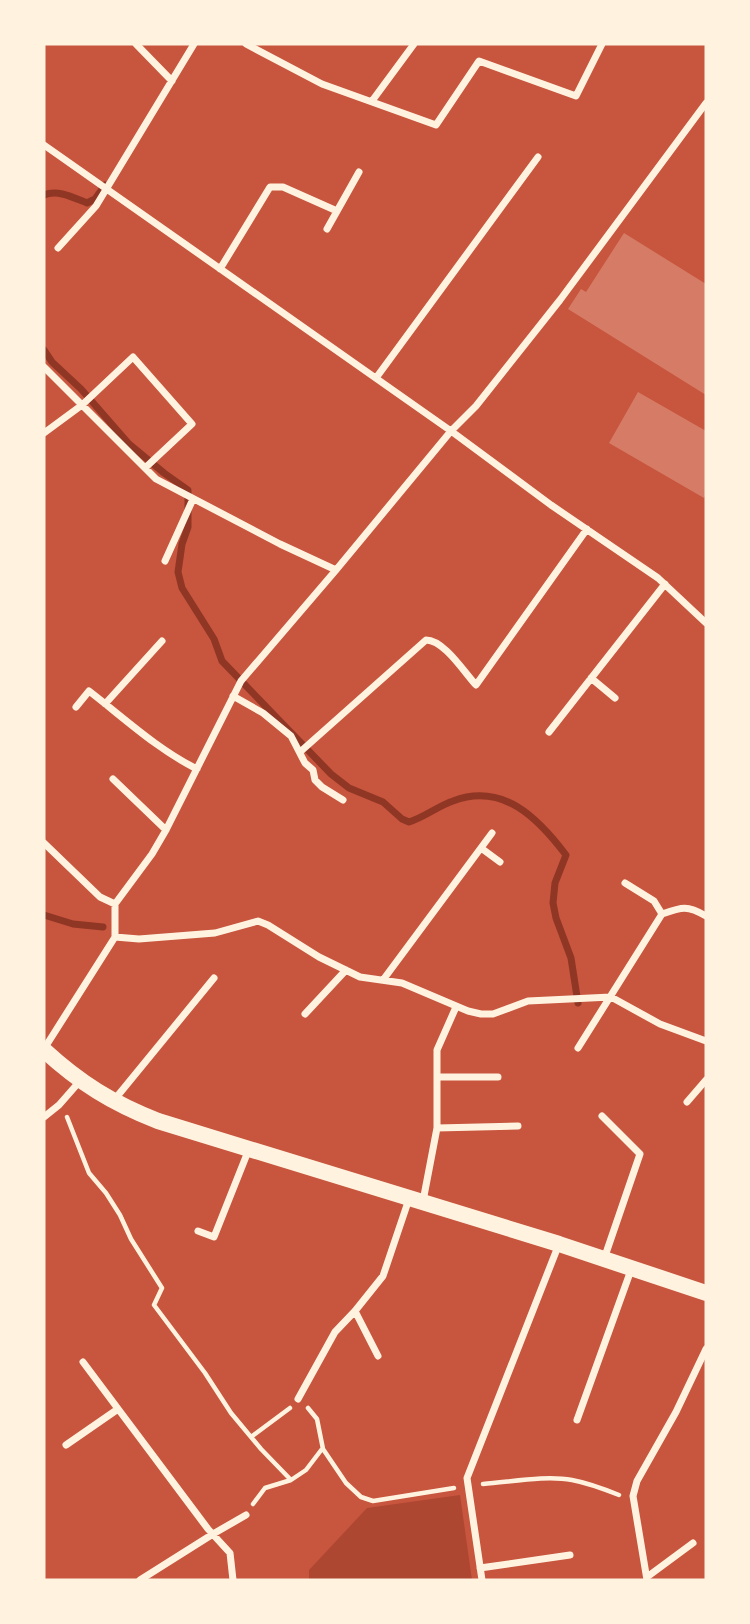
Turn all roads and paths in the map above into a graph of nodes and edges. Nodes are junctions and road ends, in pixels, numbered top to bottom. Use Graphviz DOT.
graph roads {
  1 [pos="136,44"];
  2 [pos="194,44"];
  3 [pos="246,44"];
  4 [pos="414,44"];
  5 [pos="602,44"];
  6 [pos="172,81"];
  7 [pos="372,101"];
  8 [pos="706,103"];
  9 [pos="44,145"];
  10 [pos="538,157"];
  11 [pos="359,172"];
  12 [pos="106,190"];
  13 [pos="337,211"];
  14 [pos="327,229"];
  15 [pos="58,248"];
  16 [pos="220,269"];
  17 [pos="44,367"];
  18 [pos="376,378"];
  19 [pos="82,405"];
  20 [pos="451,431"];
  21 [pos="44,433"];
  22 [pos="145,468"];
  23 [pos="193,499"];
  24 [pos="587,529"];
  25 [pos="165,561"];
  26 [pos="336,570"];
  27 [pos="665,584"];
  28 [pos="706,623"];
  29 [pos="162,641"];
  30 [pos="591,678"];
  31 [pos="233,696"];
  32 [pos="615,698"];
  33 [pos="105,704"];
  34 [pos="76,708"];
  35 [pos="549,732"];
  36 [pos="300,752"];
  37 [pos="197,769"];
  38 [pos="113,779"];
  39 [pos="343,800"];
  40 [pos="166,830"];
  41 [pos="492,833"];
  42 [pos="44,843"];
  43 [pos="481,848"];
  44 [pos="500,862"];
  45 [pos="625,883"];
  46 [pos="115,904"];
  47 [pos="662,914"];
  48 [pos="706,916"];
  49 [pos="115,937"];
  50 [pos="346,970"];
  51 [pos="214,978"];
  52 [pos="383,980"];
  53 [pos="611,996"];
  54 [pos="456,1007"];
  55 [pos="305,1014"];
  56 [pos="706,1041"];
  57 [pos="578,1048"];
  58 [pos="44,1049"];
  59 [pos="437,1077"];
  60 [pos="498,1077"];
  61 [pos="706,1080"];
  62 [pos="80,1081"];
  63 [pos="113,1101"];
  64 [pos="687,1102"];
  65 [pos="59,1105"];
  66 [pos="602,1116"];
  67 [pos="44,1117"];
  68 [pos="518,1126"];
  69 [pos="437,1128"];
  70 [pos="250,1149"];
  71 [pos="416,1200"];
  72 [pos="198,1231"];
  73 [pos="559,1244"];
  74 [pos="603,1259"];
  75 [pos="632,1268"];
  76 [pos="706,1293"];
  77 [pos="355,1311"];
  78 [pos="706,1349"];
  79 [pos="378,1356"];
  80 [pos="83,1362"];
  81 [pos="298,1399"];
  82 [pos="118,1409"];
  83 [pos="577,1420"];
  84 [pos="251,1437"];
  85 [pos="66,1445"];
  86 [pos="323,1449"];
  87 [pos="291,1479"];
  88 [pos="468,1485"];
  89 [pos="634,1501"];
  90 [pos="246,1515"];
  91 [pos="213,1534"];
  92 [pos="692,1543"];
  93 [pos="570,1555"];
  94 [pos="481,1569"];
  95 [pos="647,1579"];
  96 [pos="140,1580"];
  97 [pos="233,1580"];
  98 [pos="482,1580"];
  1 -- 6 [label="street"];
  2 -- 6 [label="street"];
  3 -- 7 [label="street"];
  4 -- 7 [label="street"];
  5 -- 7 [label="street"];
  6 -- 12 [label="street"];
  8 -- 20 [label="street"];
  9 -- 12 [label="street"];
  10 -- 18 [label="street"];
  11 -- 13 [label="street"];
  12 -- 15 [label="street"];
  12 -- 16 [label="street"];
  13 -- 14 [label="street"];
  13 -- 16 [label="street"];
  16 -- 18 [label="street"];
  17 -- 19 [label="street"];
  18 -- 20 [label="street"];
  19 -- 21 [label="street"];
  19 -- 22 [label="street"];
  19 -- 22 [label="street"];
  20 -- 24 [label="street"];
  20 -- 26 [label="street"];
  22 -- 23 [label="street"];
  23 -- 25 [label="street"];
  23 -- 26 [label="street"];
  24 -- 27 [label="street"];
  24 -- 36 [label="street"];
  26 -- 31 [label="street"];
  27 -- 28 [label="street"];
  27 -- 30 [label="street"];
  29 -- 33 [label="street"];
  30 -- 32 [label="street"];
  30 -- 35 [label="street"];
  31 -- 36 [label="street"];
  31 -- 37 [label="street"];
  33 -- 34 [label="street"];
  33 -- 37 [label="street"];
  36 -- 39 [label="street"];
  37 -- 40 [label="street"];
  38 -- 40 [label="street"];
  40 -- 46 [label="street"];
  41 -- 43 [label="street"];
  42 -- 46 [label="street"];
  43 -- 44 [label="street"];
  43 -- 52 [label="street"];
  45 -- 47 [label="street"];
  46 -- 49 [label="street"];
  47 -- 48 [label="street"];
  47 -- 53 [label="street"];
  49 -- 50 [label="street"];
  49 -- 58 [label="street"];
  50 -- 52 [label="street"];
  50 -- 55 [label="street"];
  51 -- 63 [label="street"];
  52 -- 54 [label="street"];
  53 -- 54 [label="street"];
  53 -- 56 [label="street"];
  53 -- 57 [label="street"];
  54 -- 59 [label="street"];
  58 -- 62 [label="main road"];
  59 -- 60 [label="street"];
  59 -- 69 [label="street"];
  61 -- 64 [label="street"];
  62 -- 63 [label="main road"];
  62 -- 65 [label="street"];
  63 -- 70 [label="main road"];
  65 -- 67 [label="street"];
  65 -- 84 [label="path"];
  66 -- 74 [label="street"];
  68 -- 69 [label="street"];
  69 -- 71 [label="street"];
  70 -- 71 [label="main road"];
  70 -- 72 [label="street"];
  71 -- 73 [label="main road"];
  71 -- 77 [label="street"];
  73 -- 74 [label="main road"];
  73 -- 88 [label="street"];
  74 -- 75 [label="main road"];
  75 -- 76 [label="main road"];
  75 -- 83 [label="street"];
  77 -- 79 [label="street"];
  77 -- 81 [label="street"];
  78 -- 89 [label="street"];
  80 -- 82 [label="street"];
  81 -- 84 [label="path"];
  81 -- 86 [label="path"];
  82 -- 85 [label="street"];
  82 -- 91 [label="street"];
  84 -- 87 [label="path"];
  86 -- 87 [label="path"];
  86 -- 88 [label="path"];
  87 -- 90 [label="path"];
  88 -- 89 [label="path"];
  88 -- 94 [label="street"];
  89 -- 95 [label="street"];
  90 -- 91 [label="street"];
  91 -- 96 [label="street"];
  91 -- 97 [label="street"];
  92 -- 95 [label="street"];
  93 -- 94 [label="street"];
  94 -- 98 [label="street"];
}
